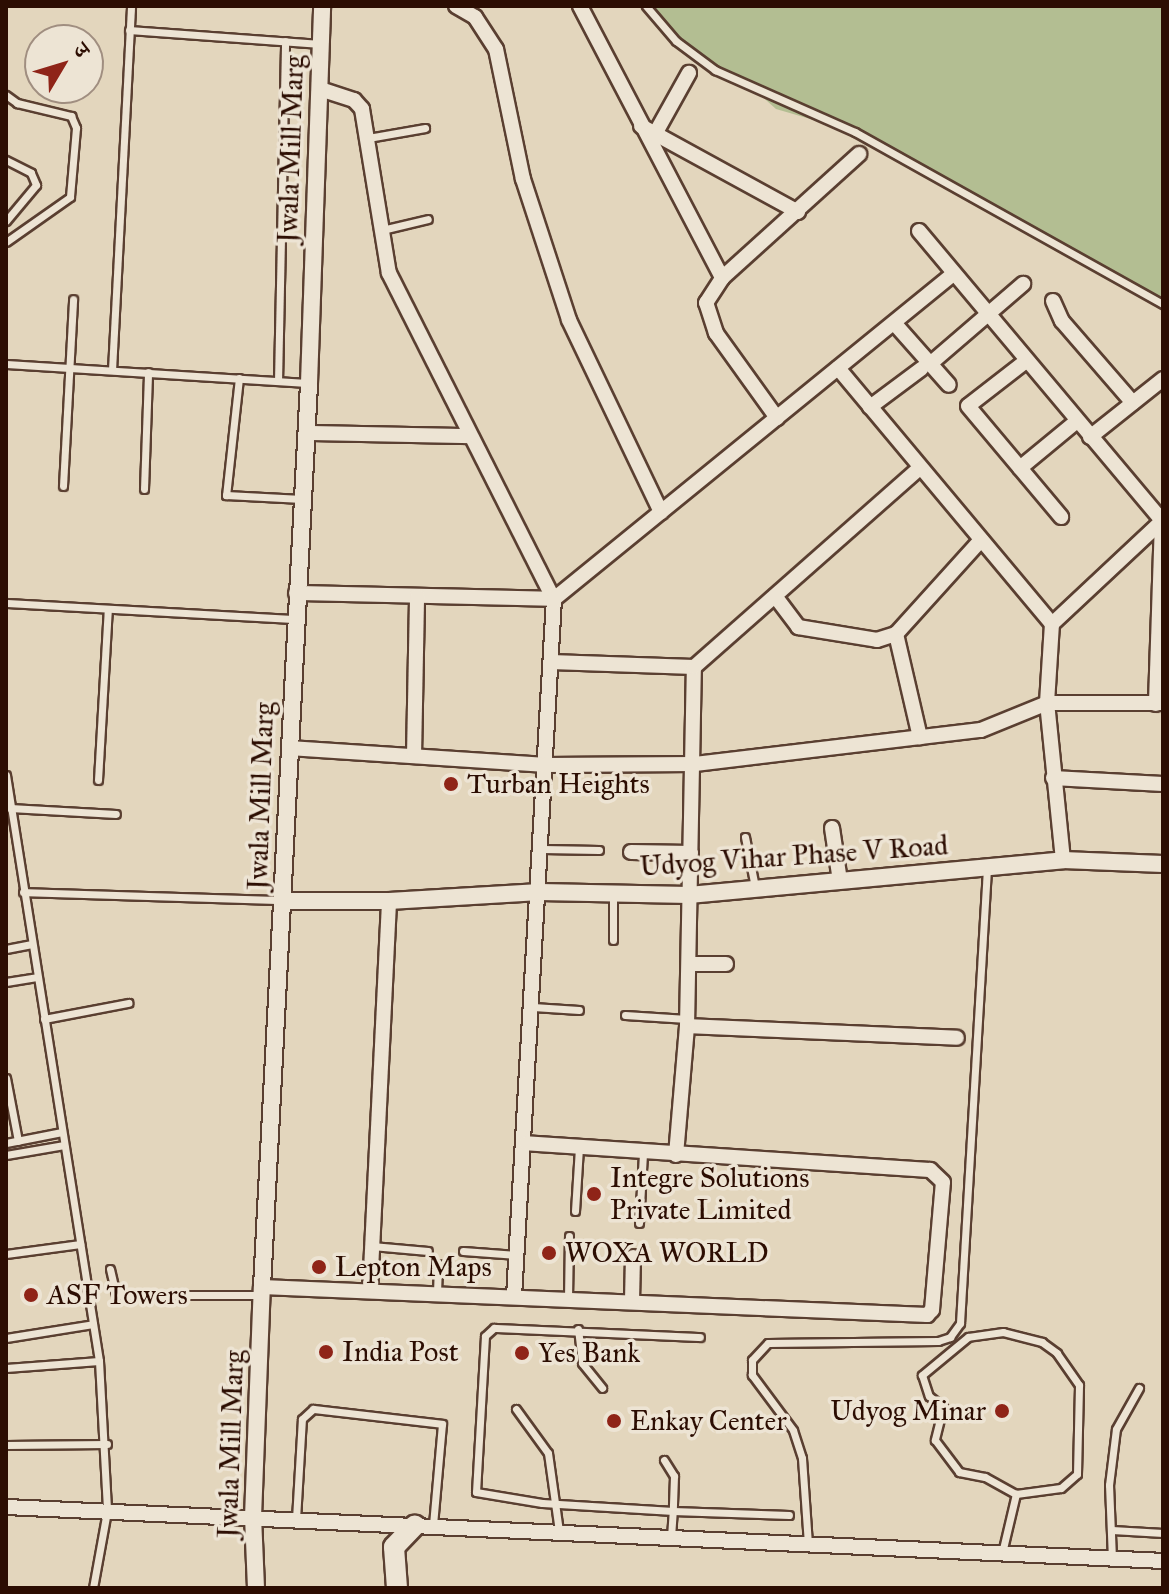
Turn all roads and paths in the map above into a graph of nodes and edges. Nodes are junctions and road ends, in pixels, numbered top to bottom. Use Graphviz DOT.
graph roads {
  1 [pos="131,6"];
  2 [pos="322,6"];
  3 [pos="456,6"];
  4 [pos="580,6"];
  5 [pos="646,6"];
  6 [pos="129,30"];
  7 [pos="285,41"];
  8 [pos="320,44"];
  9 [pos="689,73"];
  10 [pos="320,89"];
  11 [pos="6,95"];
  12 [pos="638,125"];
  13 [pos="425,128"];
  14 [pos="655,134"];
  15 [pos="368,138"];
  16 [pos="859,154"];
  17 [pos="6,160"];
  18 [pos="798,212"];
  19 [pos="428,219"];
  20 [pos="6,221"];
  21 [pos="380,231"];
  22 [pos="919,231"];
  23 [pos="6,242"];
  24 [pos="952,275"];
  25 [pos="722,278"];
  26 [pos="1023,284"];
  27 [pos="73,299"];
  28 [pos="1053,301"];
  29 [pos="1163,304"];
  30 [pos="986,314"];
  31 [pos="895,324"];
  32 [pos="1026,361"];
  33 [pos="6,364"];
  34 [pos="925,366"];
  35 [pos="73,367"];
  36 [pos="838,368"];
  37 [pos="112,370"];
  38 [pos="148,372"];
  39 [pos="239,378"];
  40 [pos="1163,379"];
  41 [pos="278,381"];
  42 [pos="309,383"];
  43 [pos="949,385"];
  44 [pos="1133,403"];
  45 [pos="870,407"];
  46 [pos="777,418"];
  47 [pos="1077,421"];
  48 [pos="306,433"];
  49 [pos="467,436"];
  50 [pos="1090,437"];
  51 [pos="920,468"];
  52 [pos="1020,468"];
  53 [pos="63,486"];
  54 [pos="144,489"];
  55 [pos="302,499"];
  56 [pos="661,512"];
  57 [pos="1061,517"];
  58 [pos="1162,521"];
  59 [pos="981,540"];
  60 [pos="296,593"];
  61 [pos="417,596"];
  62 [pos="775,596"];
  63 [pos="554,599"];
  64 [pos="6,603"];
  65 [pos="108,609"];
  66 [pos="294,619"];
  67 [pos="1052,624"];
  68 [pos="896,634"];
  69 [pos="551,662"];
  70 [pos="694,667"];
  71 [pos="1047,703"];
  72 [pos="1159,704"];
  73 [pos="920,737"];
  74 [pos="289,748"];
  75 [pos="414,756"];
  76 [pos="695,764"];
  77 [pos="546,765"];
  78 [pos="6,775"];
  79 [pos="1053,778"];
  80 [pos="98,780"];
  81 [pos="1163,784"];
  82 [pos="10,808"];
  83 [pos="116,814"];
  84 [pos="832,828"];
  85 [pos="745,837"];
  86 [pos="543,849"];
  87 [pos="599,850"];
  88 [pos="631,852"];
  89 [pos="691,853"];
  90 [pos="1063,860"];
  91 [pos="1163,864"];
  92 [pos="987,867"];
  93 [pos="840,881"];
  94 [pos="755,889"];
  95 [pos="23,892"];
  96 [pos="540,892"];
  97 [pos="613,894"];
  98 [pos="689,895"];
  99 [pos="284,901"];
  100 [pos="389,901"];
  101 [pos="613,940"];
  102 [pos="31,944"];
  103 [pos="6,949"];
  104 [pos="689,964"];
  105 [pos="726,964"];
  106 [pos="37,977"];
  107 [pos="6,982"];
  108 [pos="128,1003"];
  109 [pos="533,1007"];
  110 [pos="579,1010"];
  111 [pos="625,1015"];
  112 [pos="44,1019"];
  113 [pos="687,1022"];
  114 [pos="957,1038"];
  115 [pos="6,1078"];
  116 [pos="62,1132"];
  117 [pos="18,1141"];
  118 [pos="6,1143"];
  119 [pos="526,1143"];
  120 [pos="64,1145"];
  121 [pos="579,1148"];
  122 [pos="643,1153"];
  123 [pos="6,1155"];
  124 [pos="676,1155"];
  125 [pos="575,1211"];
  126 [pos="639,1223"];
  127 [pos="569,1236"];
  128 [pos="80,1244"];
  129 [pos="372,1246"];
  130 [pos="428,1251"];
  131 [pos="463,1251"];
  132 [pos="6,1254"];
  133 [pos="517,1255"];
  134 [pos="633,1257"];
  135 [pos="438,1264"];
  136 [pos="110,1269"];
  137 [pos="262,1291"];
  138 [pos="370,1291"];
  139 [pos="437,1293"];
  140 [pos="514,1297"];
  141 [pos="568,1299"];
  142 [pos="632,1301"];
  143 [pos="93,1324"];
  144 [pos="578,1329"];
  145 [pos="700,1337"];
  146 [pos="6,1338"];
  147 [pos="99,1361"];
  148 [pos="6,1368"];
  149 [pos="602,1388"];
  150 [pos="1139,1388"];
  151 [pos="516,1409"];
  152 [pos="107,1444"];
  153 [pos="6,1445"];
  154 [pos="664,1460"];
  155 [pos="1016,1494"];
  156 [pos="556,1504"];
  157 [pos="6,1507"];
  158 [pos="107,1511"];
  159 [pos="673,1511"];
  160 [pos="789,1515"];
  161 [pos="253,1517"];
  162 [pos="296,1519"];
  163 [pos="424,1525"];
  164 [pos="1112,1530"];
  165 [pos="559,1531"];
  166 [pos="1163,1533"];
  167 [pos="671,1537"];
  168 [pos="808,1544"];
  169 [pos="1002,1553"];
  170 [pos="1112,1559"];
  171 [pos="1163,1561"];
  172 [pos="93,1588"];
  173 [pos="256,1588"];
  174 [pos="397,1588"];
  1 -- 6 [label="lane"];
  2 -- 8 [label="street, Jwala Mill Marg"];
  3 -- 56 [label="street"];
  4 -- 12 [label="street"];
  5 -- 29 [label="lane"];
  6 -- 7 [label="lane"];
  6 -- 37 [label="lane"];
  7 -- 8 [label="lane"];
  7 -- 41 [label="lane"];
  8 -- 10 [label="street, Jwala Mill Marg"];
  9 -- 14 [label="street"];
  10 -- 15 [label="street"];
  10 -- 42 [label="street, Jwala Mill Marg"];
  11 -- 23 [label="lane"];
  12 -- 14 [label="street"];
  12 -- 25 [label="street"];
  13 -- 15 [label="lane"];
  14 -- 18 [label="street"];
  15 -- 21 [label="street"];
  16 -- 18 [label="street"];
  17 -- 20 [label="lane"];
  18 -- 25 [label="street"];
  19 -- 21 [label="lane"];
  21 -- 49 [label="street"];
  22 -- 24 [label="street"];
  24 -- 30 [label="street"];
  24 -- 31 [label="street"];
  25 -- 46 [label="street"];
  26 -- 30 [label="street"];
  27 -- 35 [label="lane"];
  28 -- 44 [label="street"];
  30 -- 32 [label="street"];
  30 -- 34 [label="street"];
  31 -- 34 [label="street"];
  31 -- 36 [label="street"];
  32 -- 47 [label="street"];
  32 -- 52 [label="street"];
  33 -- 35 [label="lane"];
  34 -- 43 [label="street"];
  34 -- 45 [label="street"];
  35 -- 37 [label="lane"];
  35 -- 53 [label="lane"];
  36 -- 45 [label="street"];
  36 -- 46 [label="street"];
  37 -- 38 [label="lane"];
  38 -- 39 [label="lane"];
  38 -- 54 [label="lane"];
  39 -- 41 [label="lane"];
  39 -- 55 [label="lane"];
  40 -- 44 [label="street"];
  41 -- 42 [label="lane"];
  42 -- 48 [label="street, Jwala Mill Marg"];
  44 -- 50 [label="street"];
  45 -- 51 [label="street"];
  46 -- 56 [label="street"];
  47 -- 50 [label="street"];
  47 -- 52 [label="street"];
  48 -- 49 [label="street"];
  48 -- 55 [label="street, Jwala Mill Marg"];
  49 -- 63 [label="street"];
  50 -- 58 [label="street"];
  51 -- 59 [label="street"];
  51 -- 62 [label="street"];
  52 -- 57 [label="street"];
  55 -- 60 [label="street, Jwala Mill Marg"];
  56 -- 63 [label="street"];
  58 -- 67 [label="street"];
  58 -- 72 [label="street"];
  59 -- 67 [label="street"];
  59 -- 68 [label="street"];
  60 -- 61 [label="street"];
  60 -- 66 [label="street, Jwala Mill Marg"];
  61 -- 63 [label="street"];
  61 -- 75 [label="street"];
  62 -- 68 [label="street"];
  62 -- 70 [label="street"];
  63 -- 69 [label="street"];
  64 -- 65 [label="lane"];
  65 -- 66 [label="lane"];
  65 -- 80 [label="lane"];
  66 -- 74 [label="street, Jwala Mill Marg"];
  67 -- 71 [label="street"];
  68 -- 73 [label="street"];
  69 -- 70 [label="street"];
  69 -- 77 [label="street"];
  70 -- 76 [label="street"];
  71 -- 72 [label="street"];
  71 -- 73 [label="street"];
  71 -- 79 [label="street"];
  73 -- 76 [label="street"];
  74 -- 75 [label="street"];
  74 -- 99 [label="street, Jwala Mill Marg"];
  75 -- 77 [label="street"];
  76 -- 77 [label="street"];
  76 -- 89 [label="street"];
  77 -- 86 [label="street"];
  78 -- 82 [label="lane"];
  79 -- 81 [label="street"];
  79 -- 90 [label="street"];
  82 -- 83 [label="lane"];
  82 -- 95 [label="lane"];
  84 -- 93 [label="street"];
  85 -- 94 [label="lane"];
  86 -- 87 [label="lane"];
  86 -- 96 [label="street"];
  88 -- 89 [label="street"];
  89 -- 98 [label="street"];
  90 -- 91 [label="street, Udyog Vihar Phase V Road"];
  90 -- 92 [label="street, Udyog Vihar Phase V Road"];
  92 -- 93 [label="street, Udyog Vihar Phase V Road"];
  92 -- 168 [label="lane"];
  93 -- 94 [label="street, Udyog Vihar Phase V Road"];
  94 -- 98 [label="street, Udyog Vihar Phase V Road"];
  95 -- 99 [label="lane"];
  95 -- 102 [label="lane"];
  96 -- 97 [label="street, Udyog Vihar Phase V Road"];
  96 -- 100 [label="street, Udyog Vihar Phase V Road"];
  96 -- 109 [label="street"];
  97 -- 98 [label="street, Udyog Vihar Phase V Road"];
  97 -- 101 [label="lane"];
  98 -- 104 [label="street"];
  99 -- 100 [label="street, Udyog Vihar Phase V Road"];
  99 -- 137 [label="street, Jwala Mill Marg"];
  100 -- 129 [label="street"];
  102 -- 103 [label="lane"];
  102 -- 106 [label="lane"];
  104 -- 105 [label="street"];
  104 -- 113 [label="street"];
  106 -- 107 [label="lane"];
  106 -- 112 [label="lane"];
  108 -- 112 [label="lane"];
  109 -- 110 [label="lane"];
  109 -- 119 [label="street"];
  111 -- 113 [label="lane"];
  112 -- 116 [label="lane"];
  113 -- 114 [label="street"];
  113 -- 124 [label="street"];
  115 -- 117 [label="lane"];
  116 -- 117 [label="lane"];
  116 -- 120 [label="lane"];
  117 -- 118 [label="lane"];
  119 -- 121 [label="street"];
  119 -- 133 [label="street"];
  120 -- 123 [label="lane"];
  120 -- 128 [label="lane"];
  121 -- 122 [label="street"];
  121 -- 125 [label="lane"];
  122 -- 124 [label="street"];
  122 -- 126 [label="lane"];
  124 -- 142 [label="street"];
  127 -- 141 [label="lane"];
  128 -- 132 [label="lane"];
  128 -- 143 [label="lane"];
  129 -- 130 [label="lane"];
  129 -- 138 [label="street"];
  131 -- 133 [label="lane"];
  133 -- 140 [label="street"];
  134 -- 142 [label="street"];
  135 -- 139 [label="lane"];
  136 -- 137 [label="lane"];
  137 -- 138 [label="street"];
  137 -- 161 [label="street, Jwala Mill Marg"];
  138 -- 139 [label="street"];
  139 -- 140 [label="street"];
  140 -- 141 [label="street"];
  141 -- 142 [label="street"];
  143 -- 146 [label="lane"];
  143 -- 147 [label="lane"];
  144 -- 145 [label="lane"];
  144 -- 149 [label="lane"];
  144 -- 156 [label="lane"];
  147 -- 148 [label="lane"];
  147 -- 152 [label="lane"];
  150 -- 164 [label="lane"];
  151 -- 156 [label="lane"];
  152 -- 153 [label="lane"];
  152 -- 158 [label="lane"];
  154 -- 159 [label="lane"];
  155 -- 155 [label="lane"];
  155 -- 169 [label="lane"];
  156 -- 159 [label="lane"];
  156 -- 165 [label="lane"];
  157 -- 158 [label="street"];
  158 -- 161 [label="street"];
  158 -- 172 [label="lane"];
  159 -- 160 [label="lane"];
  159 -- 167 [label="lane"];
  161 -- 162 [label="street"];
  161 -- 173 [label="street, Jwala Mill Marg"];
  162 -- 163 [label="street"];
  162 -- 163 [label="lane"];
  163 -- 165 [label="street"];
  163 -- 174 [label="main road"];
  164 -- 166 [label="lane"];
  164 -- 170 [label="lane"];
  165 -- 167 [label="street"];
  167 -- 168 [label="street"];
  168 -- 169 [label="street"];
  169 -- 170 [label="street"];
  170 -- 171 [label="street"];
}
